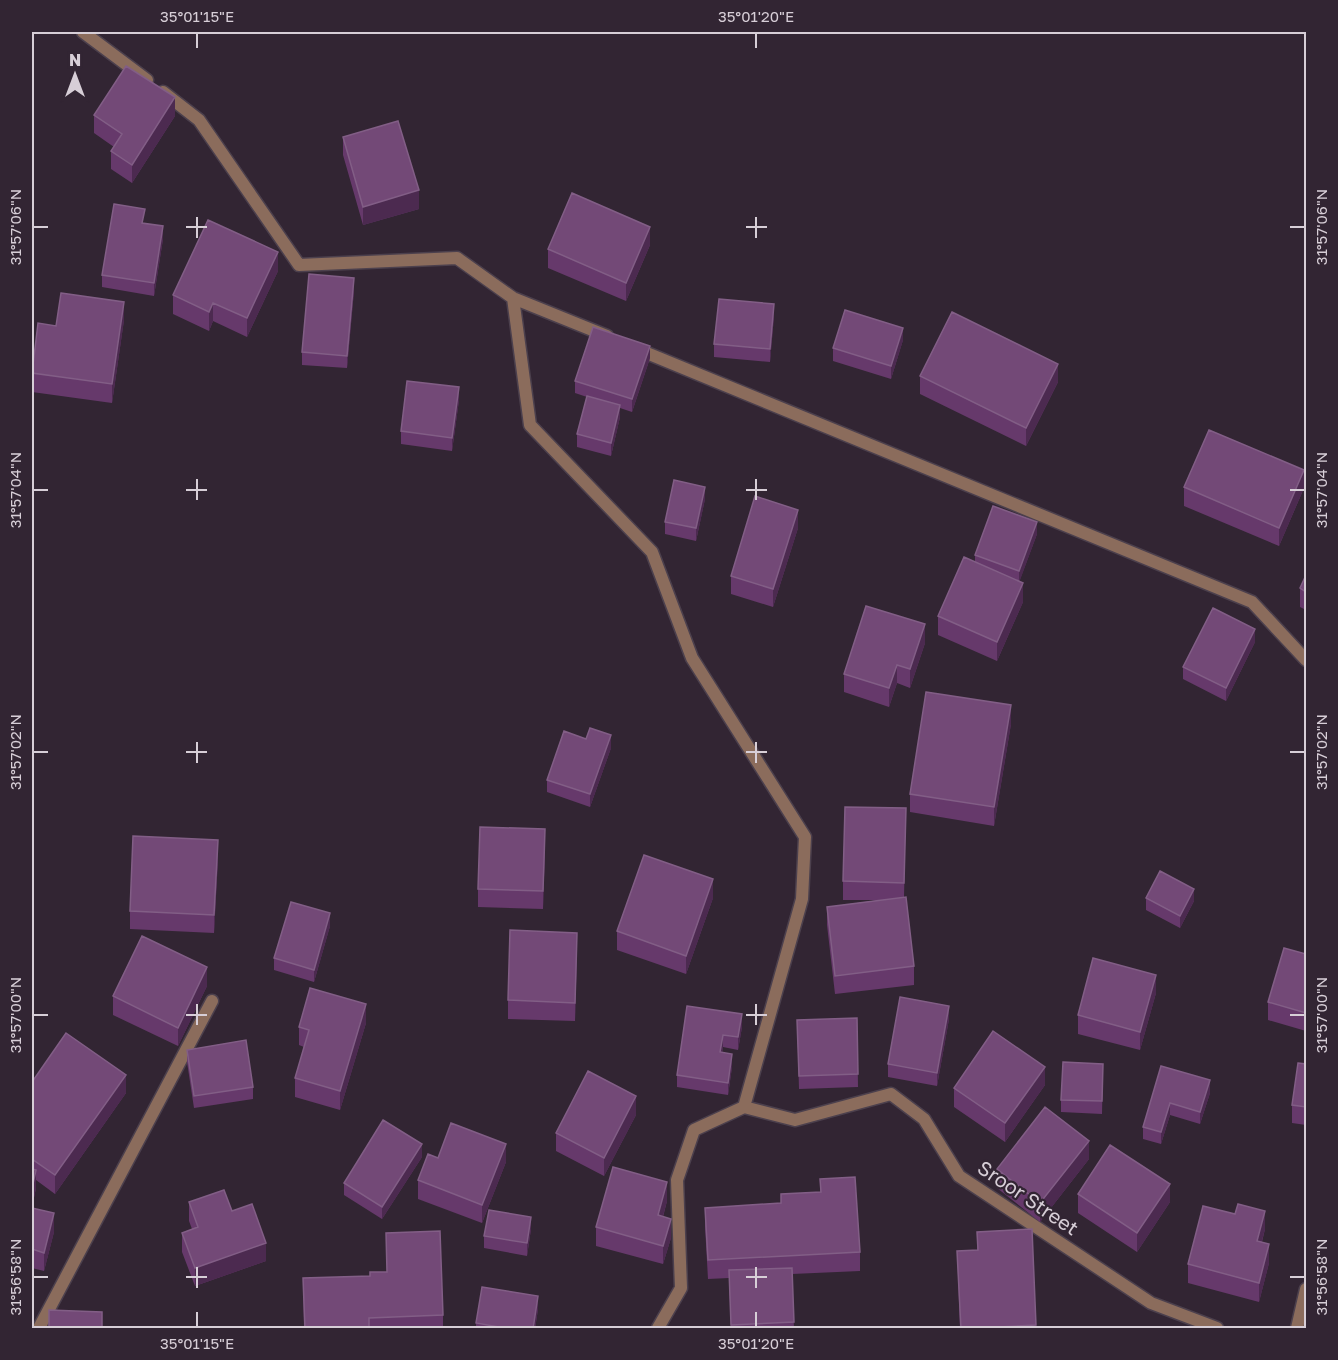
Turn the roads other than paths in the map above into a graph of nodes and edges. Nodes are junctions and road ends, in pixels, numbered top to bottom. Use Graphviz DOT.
graph roads {
  1 [pos="83,32"];
  2 [pos="513,298"];
  3 [pos="1306,660"];
  4 [pos="212,1001"];
  5 [pos="744,1107"];
  6 [pos="1306,1289"];
  7 [pos="39,1329"];
  8 [pos="658,1329"];
  9 [pos="1217,1329"];
  10 [pos="1297,1329"];
  1 -- 2 [label="street"];
  2 -- 3 [label="street"];
  2 -- 5 [label="street"];
  4 -- 7 [label="street"];
  5 -- 8 [label="street"];
  5 -- 9 [label="street, Sroor Street"];
  6 -- 10 [label="street"];
}
